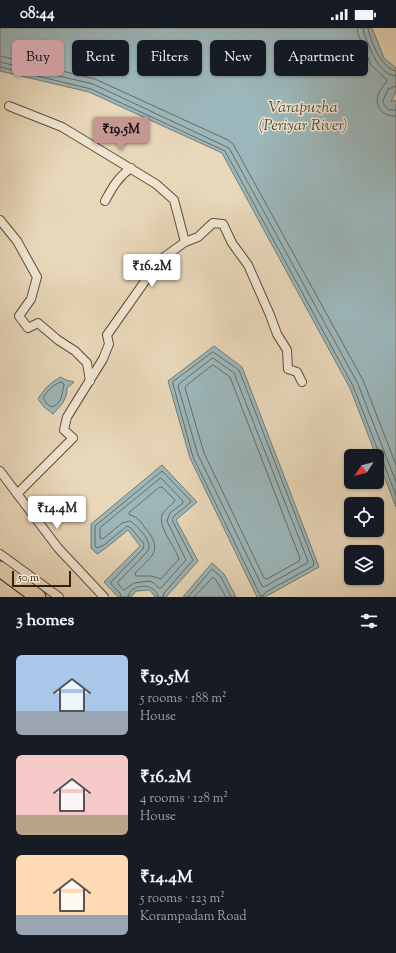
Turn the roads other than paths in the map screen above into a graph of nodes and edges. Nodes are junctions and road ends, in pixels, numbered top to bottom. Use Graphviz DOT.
graph roads {
  1 [pos="9,106"];
  2 [pos="131,168"];
  3 [pos="105,201"];
  4 [pos="0,220"];
  5 [pos="185,242"];
  6 [pos="90,382"];
  7 [pos="302,382"];
  8 [pos="0,470"];
  9 [pos="17,494"];
  10 [pos="0,554"];
  11 [pos="0,569"];
  12 [pos="0,581"];
  13 [pos="19,591"];
  14 [pos="38,597"];
  15 [pos="58,597"];
  16 [pos="104,597"];
  1 -- 2 [label="street"];
  2 -- 3 [label="street"];
  2 -- 5 [label="street"];
  4 -- 6 [label="street"];
  5 -- 6 [label="street"];
  5 -- 7 [label="street"];
  6 -- 9 [label="street"];
  8 -- 9 [label="street"];
  9 -- 16 [label="street"];
  10 -- 15 [label="street"];
  11 -- 13 [label="highway"];
  12 -- 13 [label="highway"];
  13 -- 14 [label="highway"];
}
